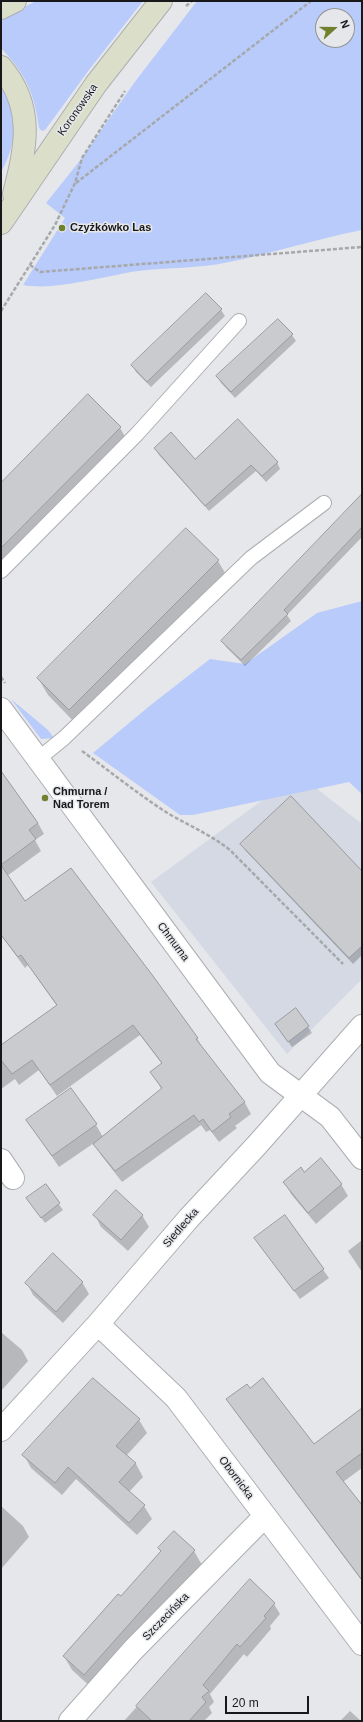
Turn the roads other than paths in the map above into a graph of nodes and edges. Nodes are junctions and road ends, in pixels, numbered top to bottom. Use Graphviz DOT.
graph roads {
  1 [pos="15,1"];
  2 [pos="161,1"];
  3 [pos="1,8"];
  4 [pos="1,67"];
  5 [pos="6,216"];
  6 [pos="239,321"];
  7 [pos="324,503"];
  8 [pos="1,571"];
  9 [pos="1,710"];
  10 [pos="8,736"];
  11 [pos="37,760"];
  12 [pos="362,1026"];
  13 [pos="299,1096"];
  14 [pos="362,1158"];
  15 [pos="1,1160"];
  16 [pos="13,1178"];
  17 [pos="98,1324"];
  18 [pos="1,1430"];
  19 [pos="265,1516"];
  20 [pos="362,1644"];
  21 [pos="70,1721"];
  1 -- 3 [label="main road"];
  2 -- 5 [label="main road, Koronowska"];
  4 -- 5 [label="main road"];
  6 -- 8 [label="lane"];
  7 -- 11 [label="lane"];
  9 -- 10 [label="street, Chmurna"];
  10 -- 11 [label="street, Chmurna"];
  11 -- 13 [label="street, Chmurna"];
  12 -- 13 [label="street, Siedlecka"];
  13 -- 14 [label="street, Chmurna"];
  13 -- 17 [label="street, Siedlecka"];
  15 -- 16 [label="street"];
  17 -- 18 [label="street, Siedlecka"];
  17 -- 19 [label="street, Obornicka"];
  19 -- 20 [label="street, Obornicka"];
  19 -- 21 [label="street, Szczecińska"];
}
